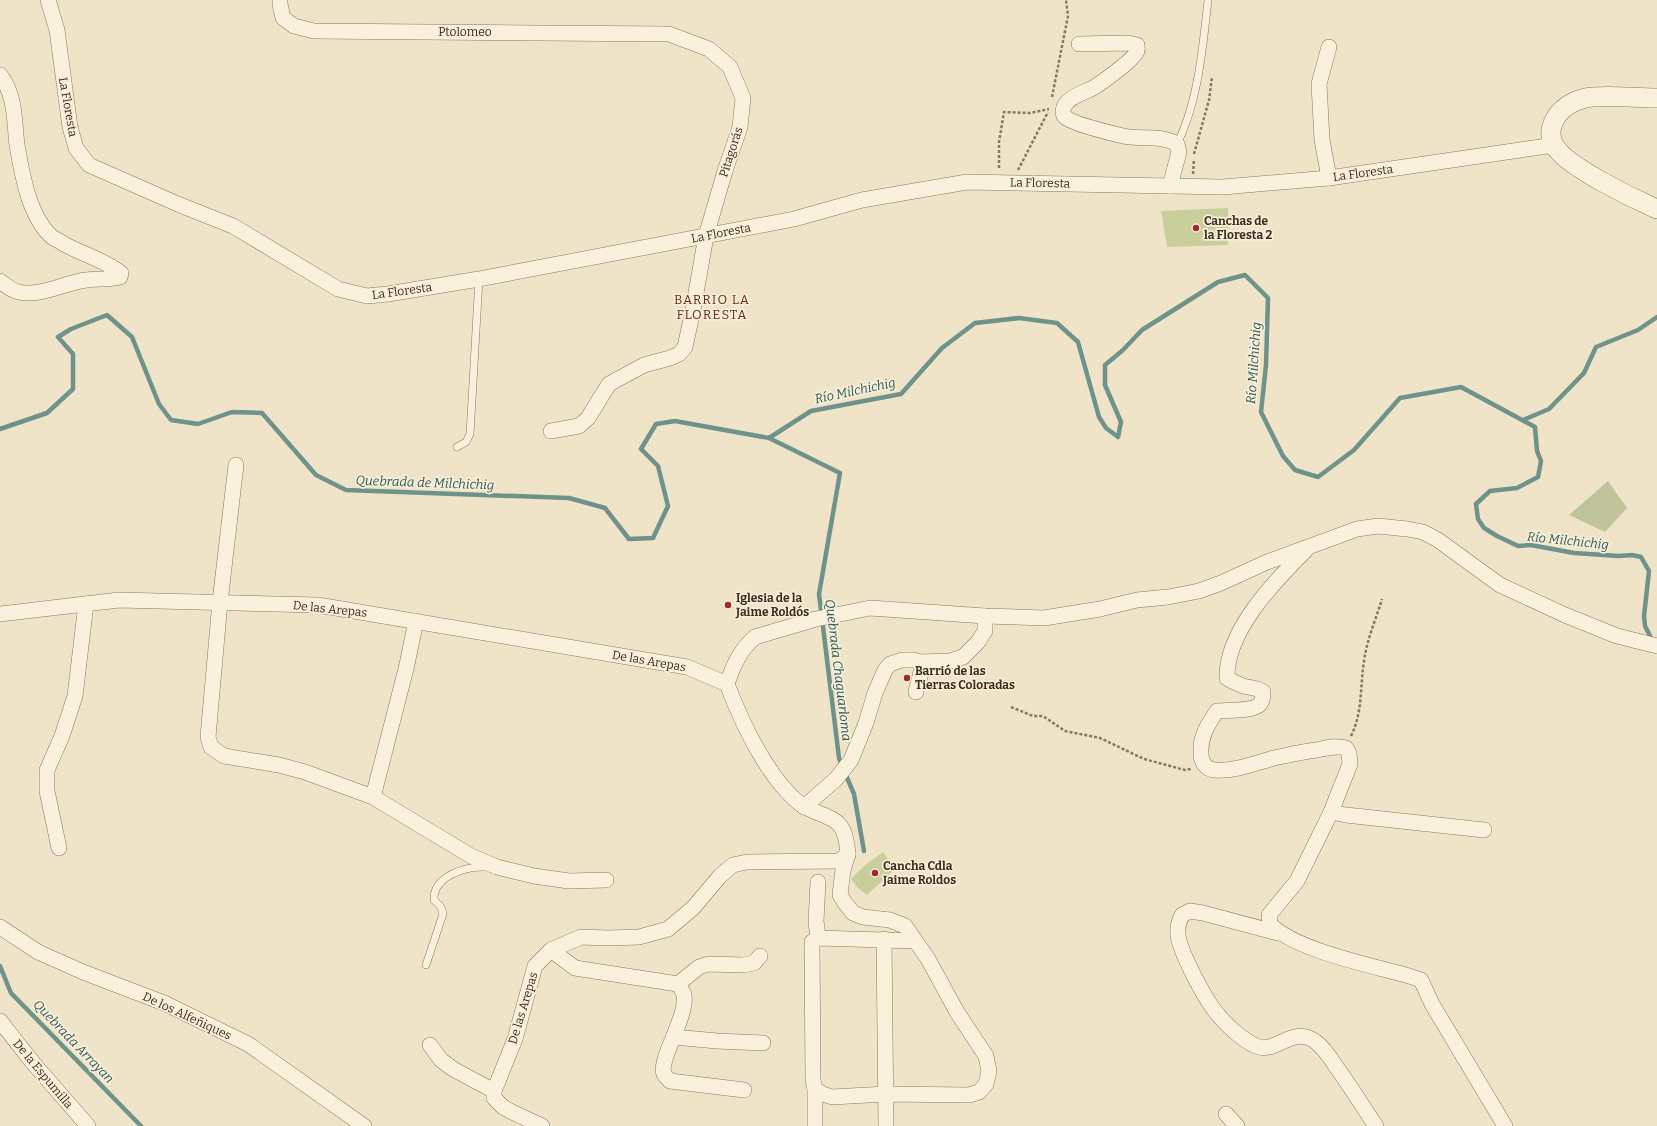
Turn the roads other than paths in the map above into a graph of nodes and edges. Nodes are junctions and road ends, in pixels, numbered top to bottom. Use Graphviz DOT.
graph roads {
  1 [pos="48,0"];
  2 [pos="280,0"];
  3 [pos="1208,0"];
  4 [pos="669,34"];
  5 [pos="1079,44"];
  6 [pos="1329,47"];
  7 [pos="0,75"];
  8 [pos="1657,98"];
  9 [pos="1177,144"];
  10 [pos="1554,146"];
  11 [pos="1329,178"];
  12 [pos="1170,186"];
  13 [pos="1657,210"];
  14 [pos="706,236"];
  15 [pos="479,279"];
  16 [pos="0,281"];
  17 [pos="551,431"];
  18 [pos="457,447"];
  19 [pos="236,465"];
  20 [pos="1307,548"];
  21 [pos="220,602"];
  22 [pos="86,604"];
  23 [pos="0,614"];
  24 [pos="985,616"];
  25 [pos="416,621"];
  26 [pos="1657,646"];
  27 [pos="920,662"];
  28 [pos="727,684"];
  29 [pos="916,692"];
  30 [pos="374,797"];
  31 [pos="804,806"];
  32 [pos="1331,812"];
  33 [pos="1484,830"];
  34 [pos="59,848"];
  35 [pos="848,854"];
  36 [pos="497,867"];
  37 [pos="606,880"];
  38 [pos="818,882"];
  39 [pos="0,929"];
  40 [pos="1278,932"];
  41 [pos="818,938"];
  42 [pos="884,939"];
  43 [pos="915,941"];
  44 [pos="551,950"];
  45 [pos="760,956"];
  46 [pos="426,965"];
  47 [pos="678,984"];
  48 [pos="0,1021"];
  49 [pos="674,1037"];
  50 [pos="763,1043"];
  51 [pos="430,1045"];
  52 [pos="815,1089"];
  53 [pos="494,1090"];
  54 [pos="744,1090"];
  55 [pos="886,1094"];
  56 [pos="1226,1114"];
  57 [pos="88,1126"];
  58 [pos="364,1126"];
  59 [pos="542,1126"];
  60 [pos="815,1126"];
  61 [pos="886,1126"];
  62 [pos="1237,1126"];
  63 [pos="1376,1126"];
  64 [pos="1505,1126"];
  1 -- 15 [label="street, La Floresta"];
  2 -- 4 [label="street, Ptolomeo"];
  3 -- 9 [label="lane"];
  4 -- 14 [label="street, Pitagorás"];
  5 -- 9 [label="street"];
  6 -- 11 [label="street"];
  7 -- 16 [label="street"];
  8 -- 10 [label="street"];
  9 -- 12 [label="street"];
  10 -- 11 [label="street, La Floresta"];
  10 -- 13 [label="street"];
  11 -- 12 [label="street, La Floresta"];
  12 -- 14 [label="street, La Floresta"];
  14 -- 15 [label="street, La Floresta"];
  14 -- 17 [label="street, Pitagorás"];
  15 -- 18 [label="lane"];
  19 -- 21 [label="street"];
  20 -- 24 [label="street"];
  20 -- 26 [label="street"];
  20 -- 32 [label="street"];
  21 -- 22 [label="street, De las Arepas"];
  21 -- 25 [label="street, De las Arepas"];
  21 -- 30 [label="street"];
  22 -- 23 [label="street, De las Arepas"];
  22 -- 34 [label="street"];
  24 -- 27 [label="street"];
  24 -- 28 [label="street"];
  25 -- 28 [label="street, De las Arepas"];
  25 -- 30 [label="street"];
  27 -- 29 [label="street"];
  27 -- 31 [label="street"];
  28 -- 31 [label="street"];
  30 -- 36 [label="street"];
  31 -- 35 [label="street"];
  32 -- 33 [label="street"];
  32 -- 40 [label="street"];
  35 -- 43 [label="street"];
  35 -- 44 [label="street, De las Arepas"];
  36 -- 37 [label="street"];
  36 -- 46 [label="lane"];
  38 -- 41 [label="street"];
  39 -- 58 [label="street, De los Alfeñiques"];
  40 -- 63 [label="street"];
  40 -- 64 [label="street"];
  41 -- 42 [label="street"];
  41 -- 52 [label="street"];
  42 -- 43 [label="street"];
  42 -- 55 [label="street"];
  43 -- 55 [label="street"];
  44 -- 47 [label="street"];
  44 -- 53 [label="street, De las Arepas"];
  45 -- 47 [label="street"];
  47 -- 49 [label="street"];
  48 -- 57 [label="street, De la Espumilla"];
  49 -- 50 [label="street"];
  49 -- 54 [label="street"];
  51 -- 53 [label="street"];
  52 -- 55 [label="street"];
  52 -- 60 [label="street"];
  53 -- 59 [label="street"];
  55 -- 61 [label="street"];
  56 -- 62 [label="street"];
}
